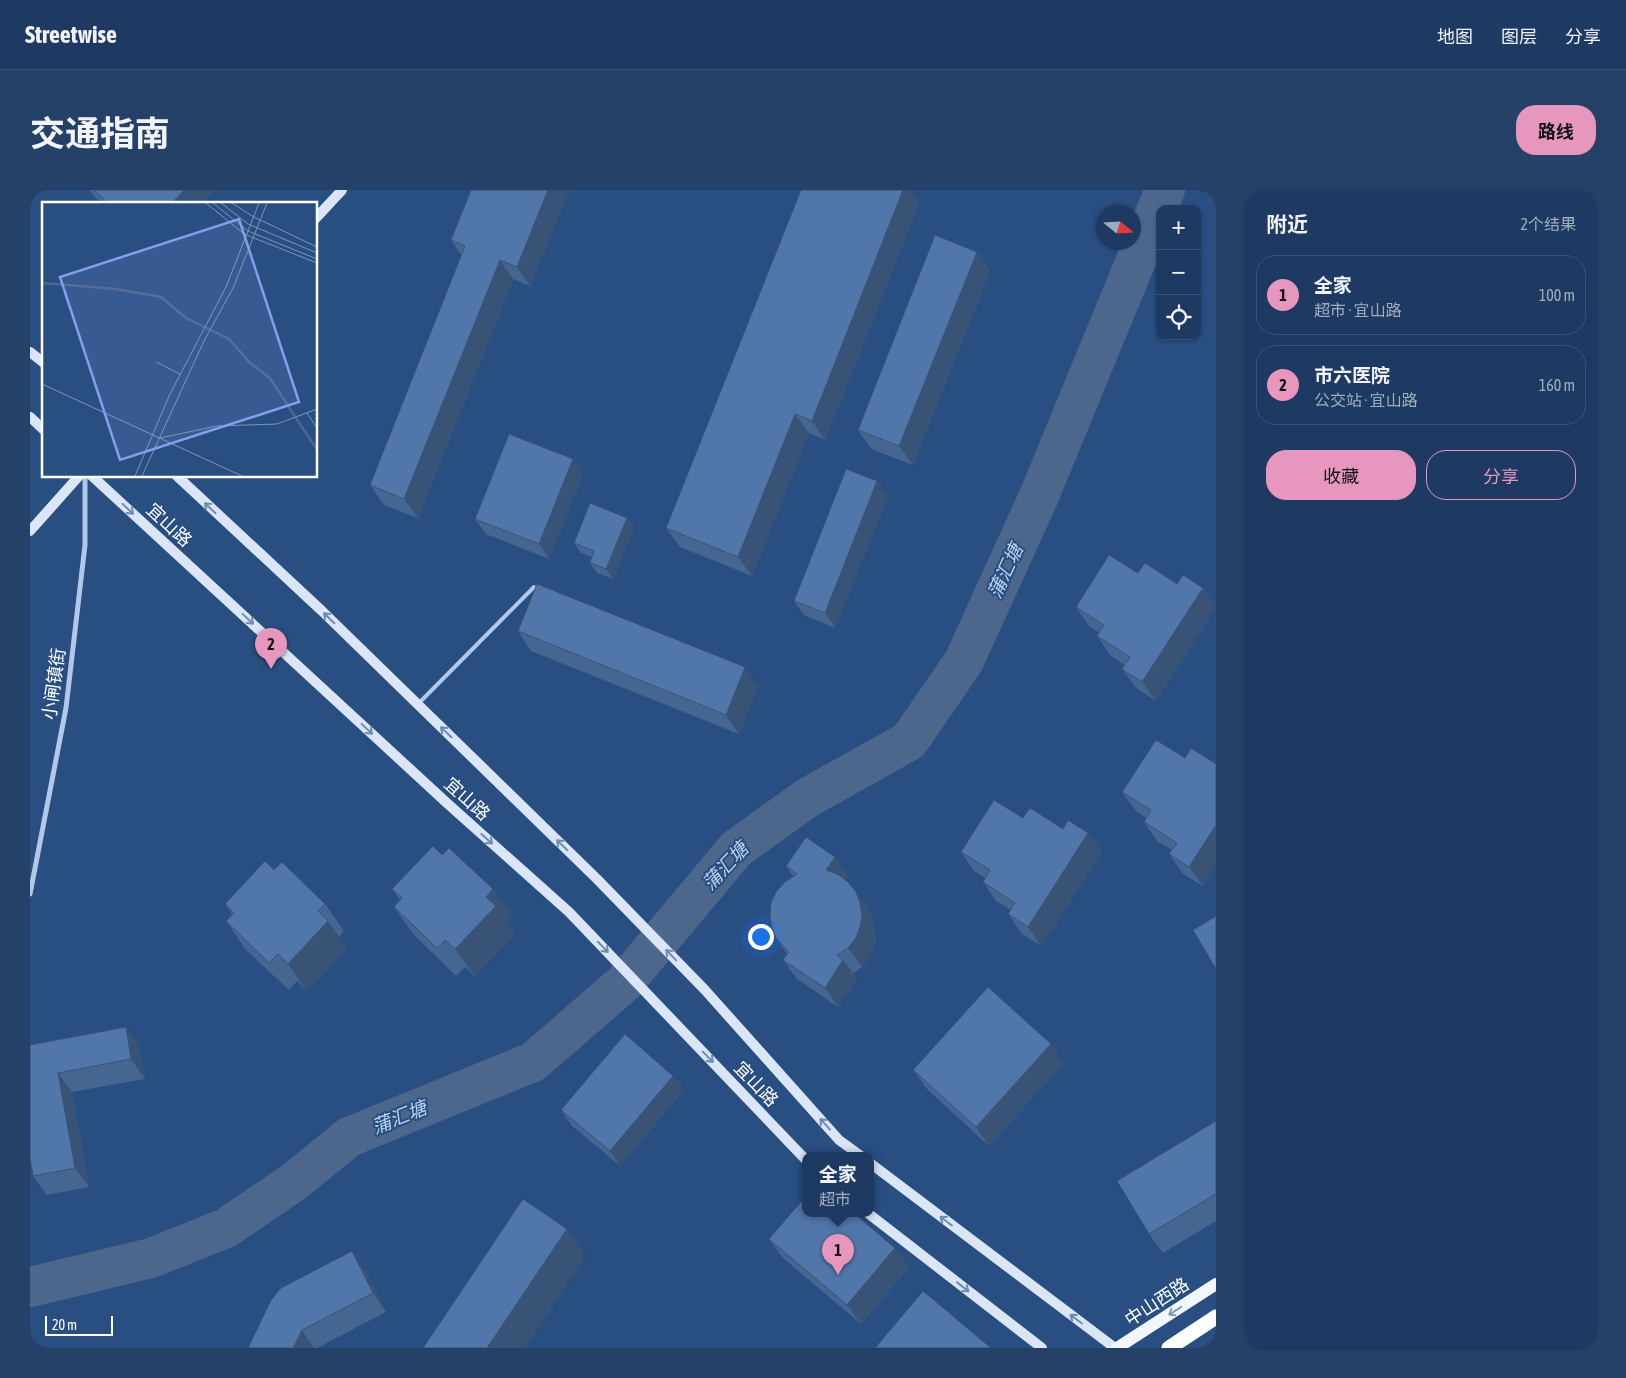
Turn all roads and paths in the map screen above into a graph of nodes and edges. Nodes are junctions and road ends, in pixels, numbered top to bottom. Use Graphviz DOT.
graph roads {
  1 [pos="342,190"];
  2 [pos="318,216"];
  3 [pos="30,352"];
  4 [pos="42,361"];
  5 [pos="30,417"];
  6 [pos="42,428"];
  7 [pos="77,478"];
  8 [pos="85,478"];
  9 [pos="94,478"];
  10 [pos="179,478"];
  11 [pos="30,531"];
  12 [pos="534,587"];
  13 [pos="418,705"];
  14 [pos="30,894"];
  15 [pos="856,1152"];
  16 [pos="802,1156"];
  17 [pos="874,1166"];
  18 [pos="873,1217"];
  19 [pos="1216,1284"];
  20 [pos="1216,1317"];
  21 [pos="1042,1348"];
  22 [pos="1116,1348"];
  23 [pos="1169,1348"];
  1 -- 2 [label="main road"];
  3 -- 4 [label="main road"];
  5 -- 6 [label="main road"];
  7 -- 11 [label="main road"];
  8 -- 14 [label="street, 小闸镇街"];
  9 -- 16 [label="main road, 宜山路, one-way"];
  13 -- 10 [label="main road, 宜山路, one-way"];
  12 -- 13 [label="lane"];
  15 -- 13 [label="main road, 宜山路, one-way"];
  22 -- 17 [label="main road, one-way"];
  18 -- 21 [label="main road, one-way"];
  19 -- 22 [label="main road, 中山西路, one-way"];
  20 -- 23 [label="highway, bridge"];
}
